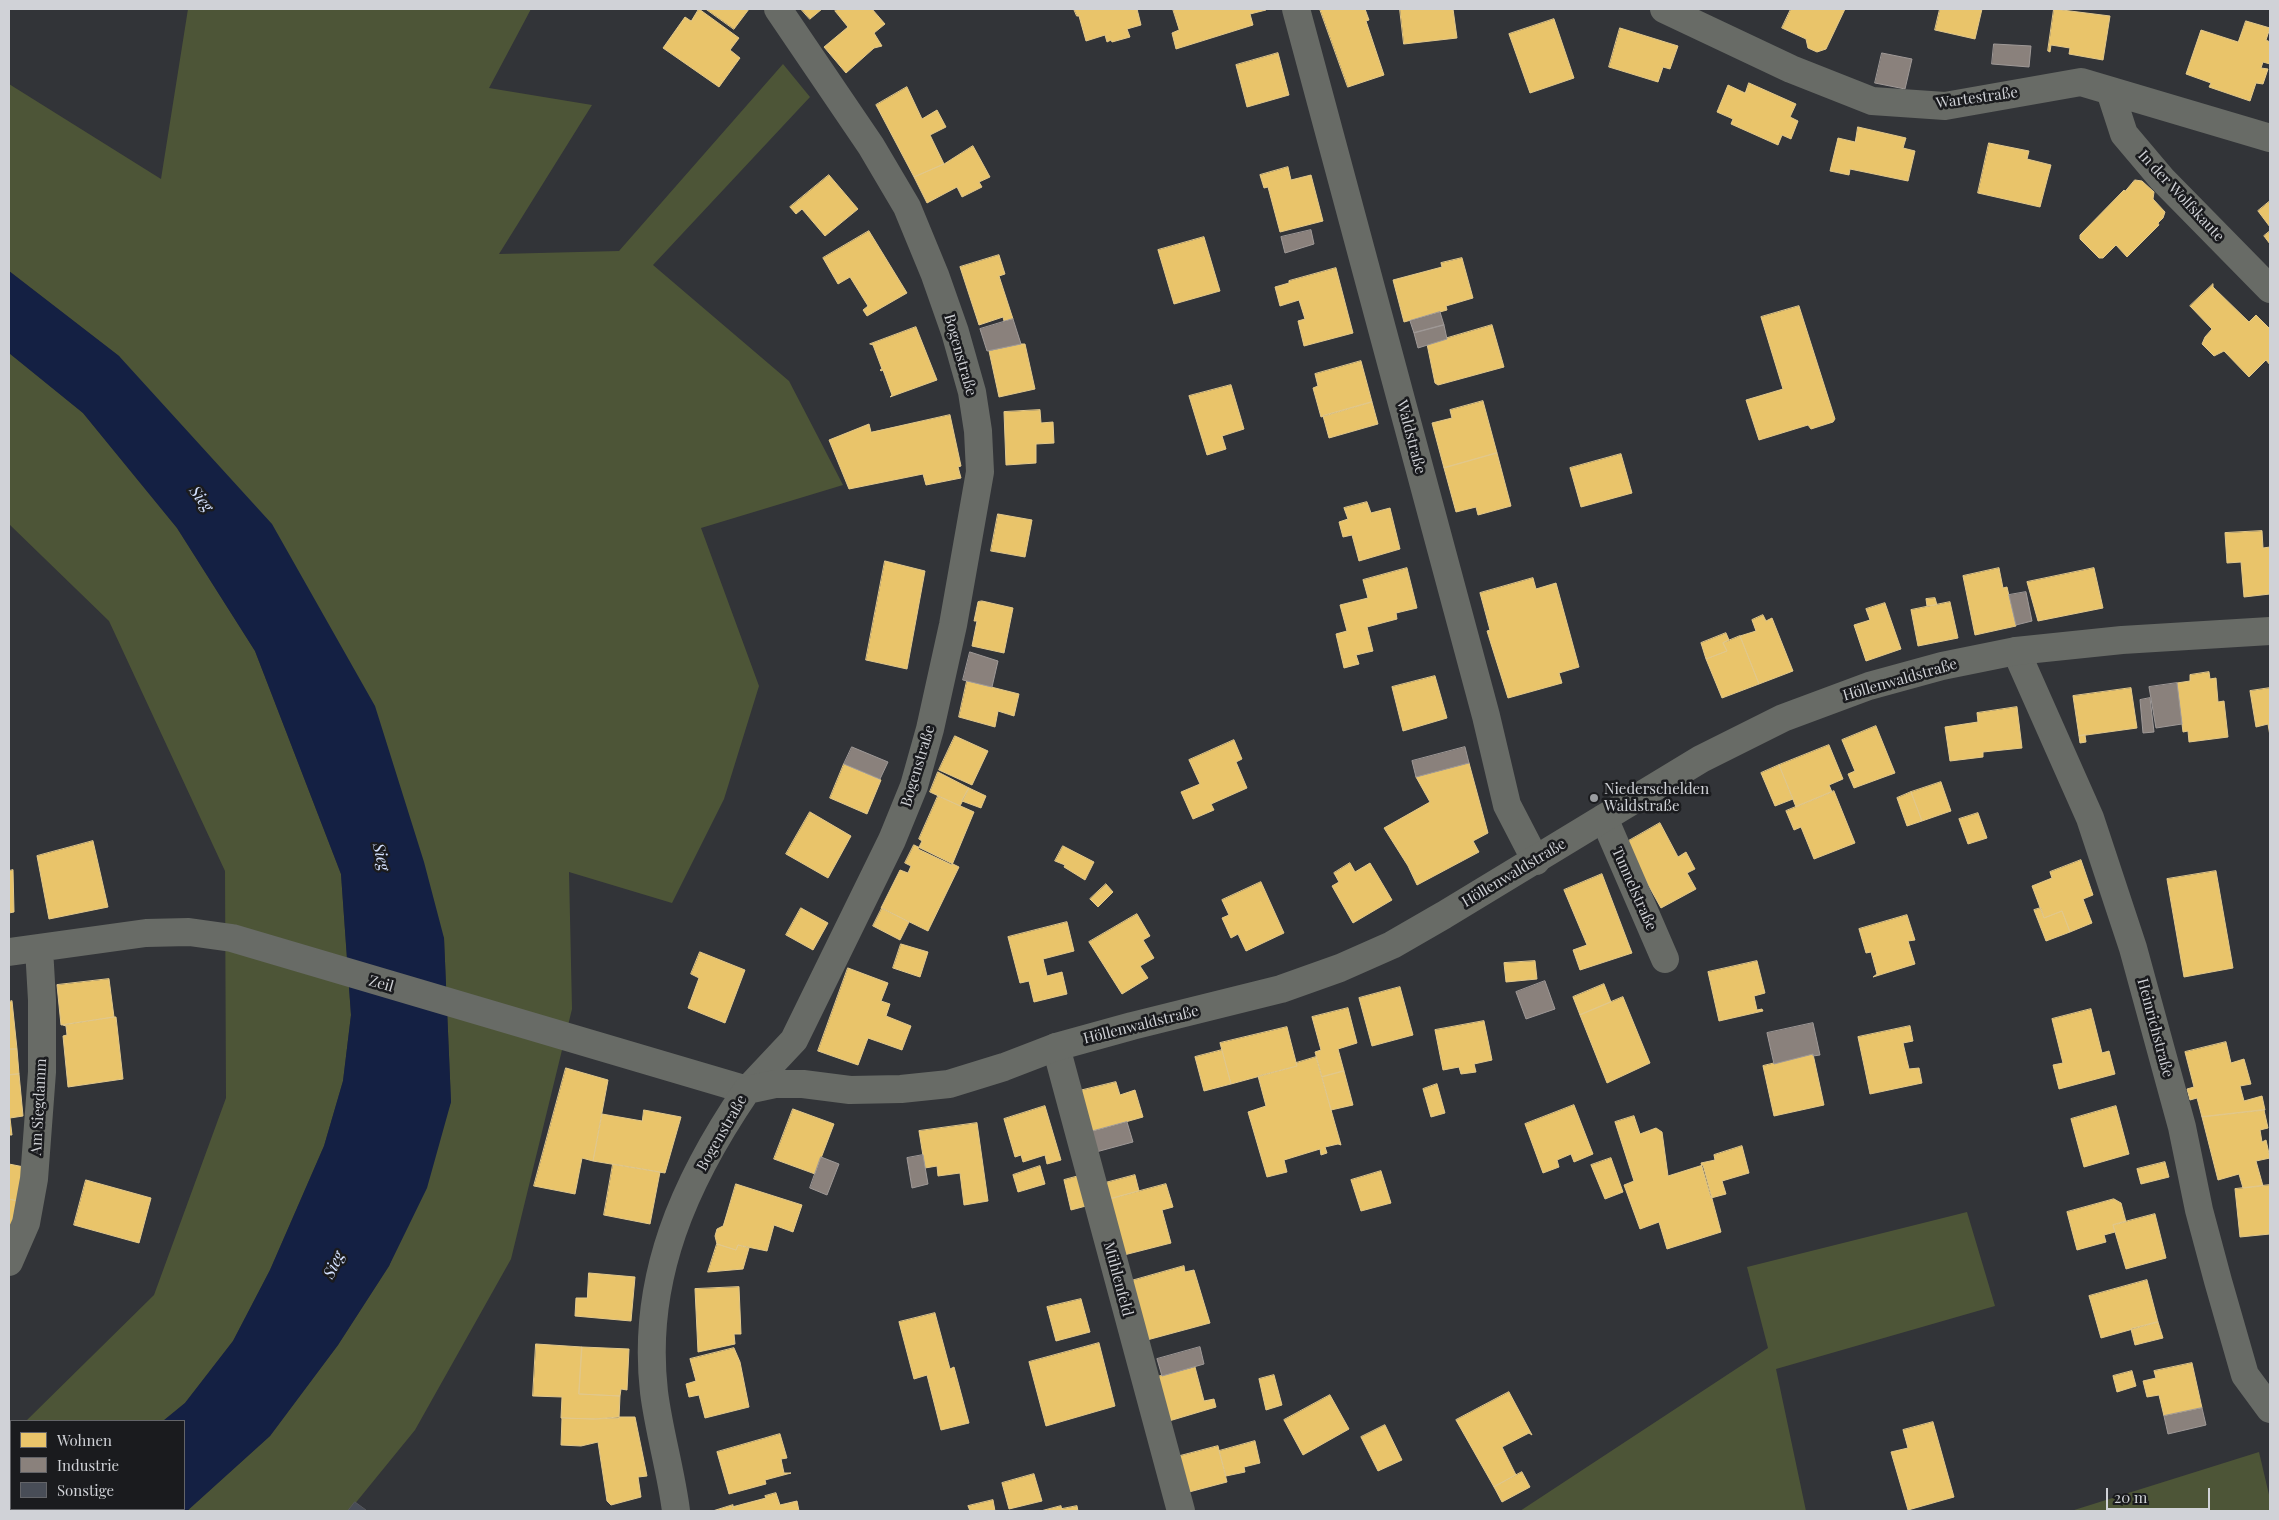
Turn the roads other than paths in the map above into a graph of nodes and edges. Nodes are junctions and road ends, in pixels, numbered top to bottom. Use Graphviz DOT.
graph roads {
  1 [pos="778,9"];
  2 [pos="1296,9"];
  3 [pos="1664,9"];
  4 [pos="2110,91"];
  5 [pos="2270,138"];
  6 [pos="2270,289"];
  7 [pos="2270,631"];
  8 [pos="2016,652"];
  9 [pos="1604,818"];
  10 [pos="1536,861"];
  11 [pos="39,948"];
  12 [pos="9,952"];
  13 [pos="1665,959"];
  14 [pos="1056,1047"];
  15 [pos="747,1090"];
  16 [pos="9,1262"];
  17 [pos="2270,1409"];
  18 [pos="676,1511"];
  19 [pos="1181,1511"];
  1 -- 15 [label="street, Bogenstraße"];
  2 -- 10 [label="street, Waldstraße"];
  3 -- 4 [label="street, Wartestraße"];
  4 -- 5 [label="street, Wartestraße"];
  4 -- 6 [label="street, In der Wolfskaute"];
  7 -- 8 [label="street, Höllenwaldstraße"];
  8 -- 9 [label="street, Höllenwaldstraße"];
  8 -- 17 [label="street, Heinrichstraße"];
  9 -- 10 [label="street, Höllenwaldstraße"];
  9 -- 13 [label="street, Tunnelstraße"];
  10 -- 14 [label="street, Höllenwaldstraße"];
  11 -- 12 [label="street, Zeil"];
  11 -- 15 [label="street, Zeil"];
  11 -- 16 [label="street, Am Siegdamm"];
  14 -- 15 [label="street, Höllenwaldstraße"];
  14 -- 19 [label="street, Mühlenfeld"];
  15 -- 18 [label="street, Bogenstraße"];
}
